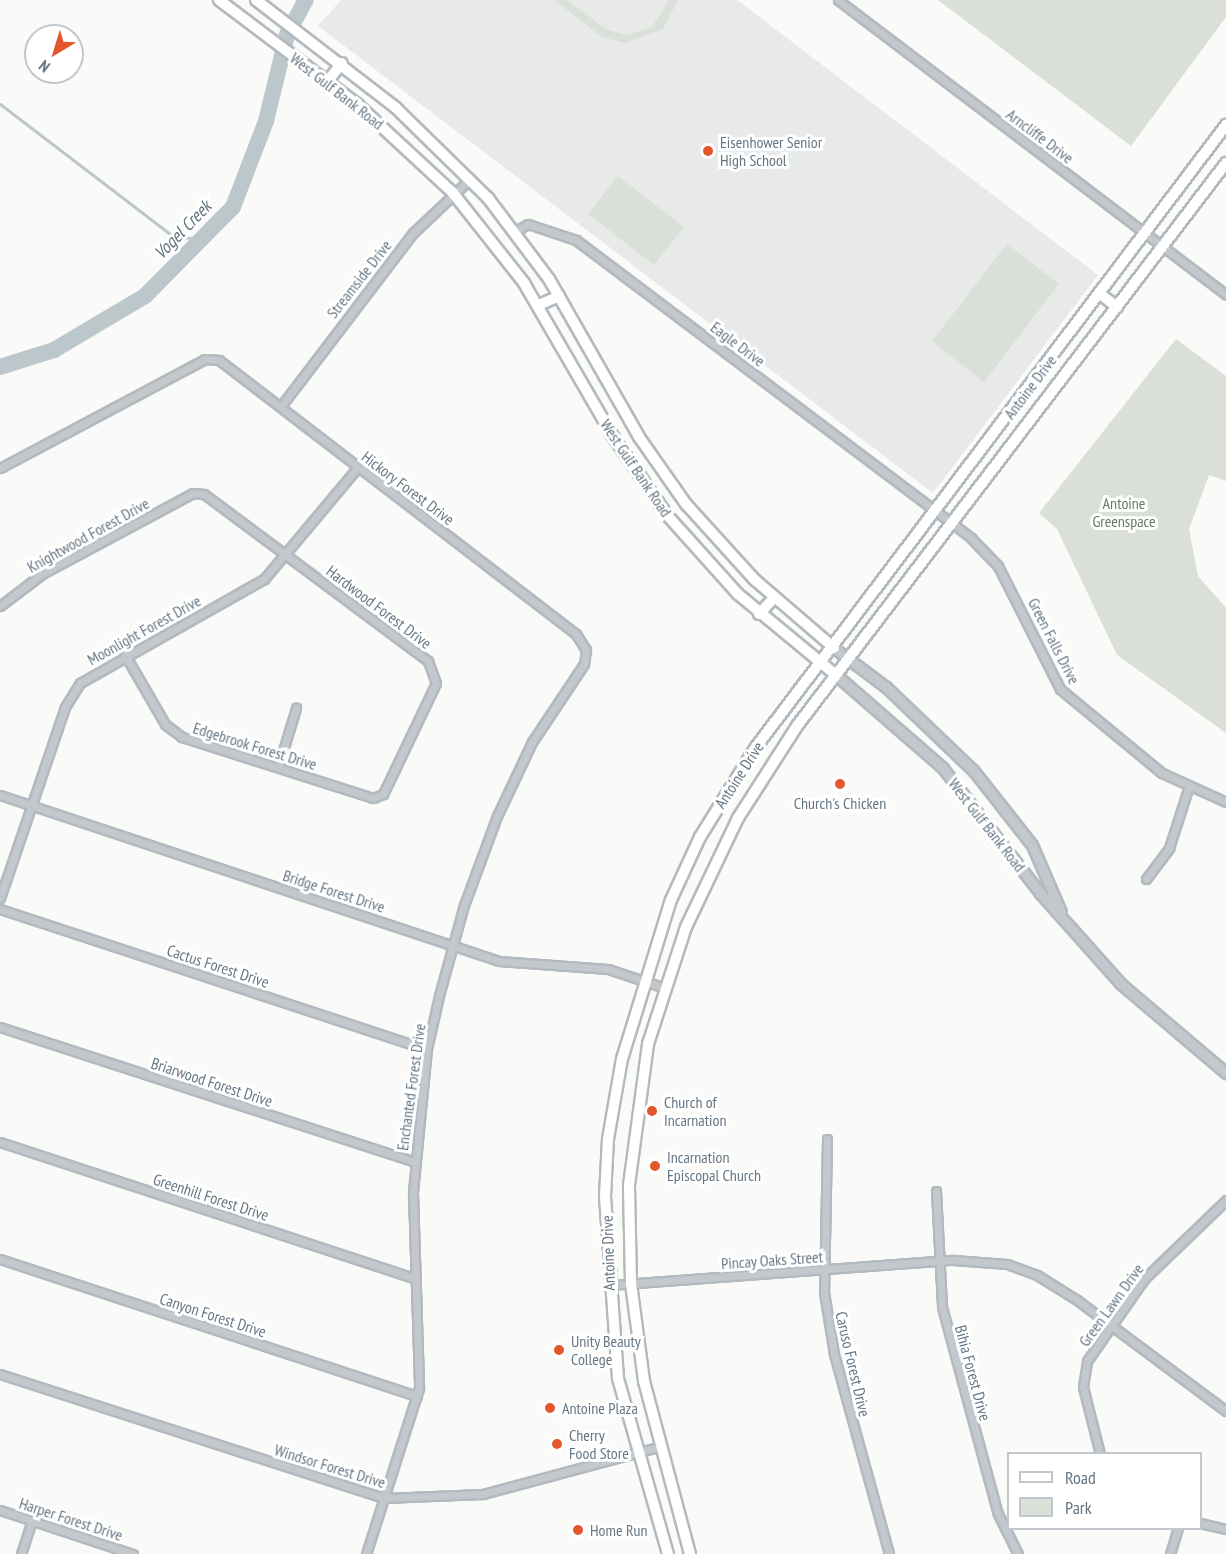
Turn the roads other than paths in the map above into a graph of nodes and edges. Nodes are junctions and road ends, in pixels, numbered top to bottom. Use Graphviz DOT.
graph roads {
  1 [pos="219,0"];
  2 [pos="256,0"];
  3 [pos="838,0"];
  4 [pos="342,63"];
  5 [pos="327,82"];
  6 [pos="1226,125"];
  7 [pos="1226,163"];
  8 [pos="470,179"];
  9 [pos="453,193"];
  10 [pos="514,232"];
  11 [pos="1145,232"];
  12 [pos="1164,247"];
  13 [pos="1100,293"];
  14 [pos="1226,294"];
  15 [pos="559,296"];
  16 [pos="538,305"];
  17 [pos="1118,307"];
  18 [pos="1059,347"];
  19 [pos="1076,361"];
  20 [pos="281,406"];
  21 [pos="358,467"];
  22 [pos="0,468"];
  23 [pos="193,493"];
  24 [pos="935,512"];
  25 [pos="954,526"];
  26 [pos="287,554"];
  27 [pos="728,554"];
  28 [pos="710,566"];
  29 [pos="774,597"];
  30 [pos="0,606"];
  31 [pos="759,614"];
  32 [pos="834,648"];
  33 [pos="586,650"];
  34 [pos="125,655"];
  35 [pos="848,661"];
  36 [pos="824,662"];
  37 [pos="836,675"];
  38 [pos="296,708"];
  39 [pos="956,753"];
  40 [pos="278,767"];
  41 [pos="942,767"];
  42 [pos="1188,789"];
  43 [pos="383,794"];
  44 [pos="0,795"];
  45 [pos="1226,802"];
  46 [pos="30,805"];
  47 [pos="1146,879"];
  48 [pos="0,898"];
  49 [pos="0,909"];
  50 [pos="1070,927"];
  51 [pos="453,944"];
  52 [pos="644,979"];
  53 [pos="664,988"];
  54 [pos="0,1027"];
  55 [pos="427,1049"];
  56 [pos="1226,1073"];
  57 [pos="827,1139"];
  58 [pos="0,1142"];
  59 [pos="415,1162"];
  60 [pos="936,1191"];
  61 [pos="1226,1200"];
  62 [pos="0,1259"];
  63 [pos="937,1262"];
  64 [pos="822,1270"];
  65 [pos="413,1278"];
  66 [pos="631,1283"];
  67 [pos="609,1285"];
  68 [pos="1113,1324"];
  69 [pos="0,1374"];
  70 [pos="417,1396"];
  71 [pos="1226,1411"];
  72 [pos="659,1447"];
  73 [pos="1100,1452"];
  74 [pos="637,1453"];
  75 [pos="384,1498"];
  76 [pos="0,1510"];
  77 [pos="32,1521"];
  78 [pos="1202,1523"];
  79 [pos="1226,1529"];
  80 [pos="1177,1530"];
  81 [pos="21,1554"];
  82 [pos="133,1554"];
  83 [pos="366,1554"];
  84 [pos="668,1554"];
  85 [pos="690,1554"];
  86 [pos="889,1554"];
  87 [pos="1018,1554"];
  88 [pos="1170,1554"];
  1 -- 5 [label="main road, West Gulf Bank Road"];
  2 -- 4 [label="main road, West Gulf Bank Road"];
  3 -- 11 [label="street, Arncliffe Drive"];
  4 -- 5 [label="main road"];
  4 -- 8 [label="main road, West Gulf Bank Road"];
  5 -- 9 [label="main road, West Gulf Bank Road"];
  6 -- 11 [label="main road, Antoine Drive"];
  7 -- 12 [label="main road, Antoine Drive"];
  8 -- 9 [label="street, Streamside Drive"];
  8 -- 10 [label="main road, West Gulf Bank Road"];
  9 -- 16 [label="main road, West Gulf Bank Road"];
  9 -- 20 [label="street, Streamside Drive"];
  10 -- 15 [label="main road, West Gulf Bank Road"];
  10 -- 24 [label="street, Eagle Drive"];
  11 -- 12 [label="street, Arncliffe Drive"];
  11 -- 13 [label="main road, Antoine Drive"];
  12 -- 14 [label="street, Arncliffe Drive"];
  12 -- 17 [label="main road, Antoine Drive"];
  13 -- 17 [label="main road"];
  13 -- 18 [label="main road, Antoine Drive"];
  15 -- 16 [label="main road"];
  15 -- 27 [label="main road, West Gulf Bank Road"];
  16 -- 28 [label="main road, West Gulf Bank Road"];
  17 -- 19 [label="main road, Antoine Drive"];
  18 -- 19 [label="main road"];
  18 -- 24 [label="main road, Antoine Drive"];
  19 -- 25 [label="main road, Antoine Drive"];
  20 -- 21 [label="street, Hickory Forest Drive"];
  20 -- 22 [label="street, Hickory Forest Drive"];
  21 -- 26 [label="street, Moonlight Forest Drive"];
  21 -- 33 [label="street, Hickory Forest Drive"];
  23 -- 26 [label="street, Hardwood Forest Drive"];
  23 -- 30 [label="street, Knightwood Forest Drive"];
  24 -- 25 [label="street, Green Falls Drive"];
  24 -- 32 [label="main road, Antoine Drive"];
  25 -- 35 [label="main road, Antoine Drive"];
  25 -- 42 [label="street, Green Falls Drive"];
  26 -- 34 [label="street, Moonlight Forest Drive"];
  26 -- 43 [label="street, Hardwood Forest Drive"];
  27 -- 28 [label="main road"];
  27 -- 29 [label="main road, West Gulf Bank Road"];
  28 -- 31 [label="main road, West Gulf Bank Road"];
  29 -- 31 [label="main road"];
  29 -- 32 [label="main road, West Gulf Bank Road"];
  31 -- 36 [label="main road, West Gulf Bank Road"];
  32 -- 35 [label="street, West Gulf Bank Road"];
  32 -- 36 [label="main road, Antoine Drive"];
  33 -- 51 [label="street, Enchanted Forest Drive"];
  34 -- 40 [label="street, Edgebrook Forest Drive"];
  34 -- 46 [label="street, Moonlight Forest Drive"];
  35 -- 37 [label="main road, Antoine Drive"];
  35 -- 39 [label="street, West Gulf Bank Road"];
  36 -- 37 [label="main road, West Gulf Bank Road"];
  36 -- 52 [label="main road, Antoine Drive"];
  37 -- 41 [label="street, West Gulf Bank Road"];
  37 -- 53 [label="main road, Antoine Drive"];
  38 -- 40 [label="street"];
  39 -- 41 [label="street"];
  39 -- 50 [label="street, West Gulf Bank Road"];
  40 -- 43 [label="street, Edgebrook Forest Drive"];
  41 -- 50 [label="street, West Gulf Bank Road"];
  42 -- 45 [label="street, Green Falls Drive"];
  42 -- 47 [label="street"];
  44 -- 46 [label="street, Bridge Forest Drive"];
  46 -- 48 [label="street, Moonlight Forest Drive"];
  46 -- 51 [label="street, Bridge Forest Drive"];
  49 -- 55 [label="street, Cactus Forest Drive"];
  50 -- 56 [label="street, West Gulf Bank Road"];
  51 -- 52 [label="street, Bridge Forest Drive"];
  51 -- 55 [label="street, Enchanted Forest Drive"];
  52 -- 53 [label="street, Bridge Forest Drive"];
  52 -- 67 [label="main road, Antoine Drive"];
  53 -- 66 [label="main road, Antoine Drive"];
  54 -- 59 [label="street, Briarwood Forest Drive"];
  55 -- 59 [label="street, Enchanted Forest Drive"];
  57 -- 64 [label="street, Caruso Forest Drive"];
  58 -- 65 [label="street, Greenhill Forest Drive"];
  59 -- 65 [label="street, Enchanted Forest Drive"];
  60 -- 63 [label="street, Bihia Forest Drive"];
  61 -- 68 [label="street, Green Lawn Drive"];
  62 -- 70 [label="street, Canyon Forest Drive"];
  63 -- 64 [label="street, Pincay Oaks Street"];
  63 -- 68 [label="street, Pincay Oaks Street"];
  63 -- 87 [label="street, Bihia Forest Drive"];
  64 -- 66 [label="street, Pincay Oaks Street"];
  64 -- 86 [label="street, Caruso Forest Drive"];
  65 -- 70 [label="street, Enchanted Forest Drive"];
  66 -- 67 [label="street, Pincay Oaks Street"];
  66 -- 72 [label="main road, Antoine Drive"];
  67 -- 74 [label="main road, Antoine Drive"];
  68 -- 71 [label="street"];
  68 -- 73 [label="street, Green Lawn Drive"];
  69 -- 75 [label="street, Windsor Forest Drive"];
  70 -- 75 [label="street, Enchanted Forest Drive"];
  72 -- 74 [label="street, Windsor Forest Drive"];
  72 -- 85 [label="main road, Antoine Drive"];
  74 -- 75 [label="street, Windsor Forest Drive"];
  74 -- 84 [label="main road, Antoine Drive"];
  75 -- 83 [label="street, Enchanted Forest Drive"];
  76 -- 77 [label="street, Harper Forest Drive"];
  77 -- 81 [label="street"];
  77 -- 82 [label="street, Harper Forest Drive"];
  78 -- 79 [label="street"];
  80 -- 88 [label="street"];
}
